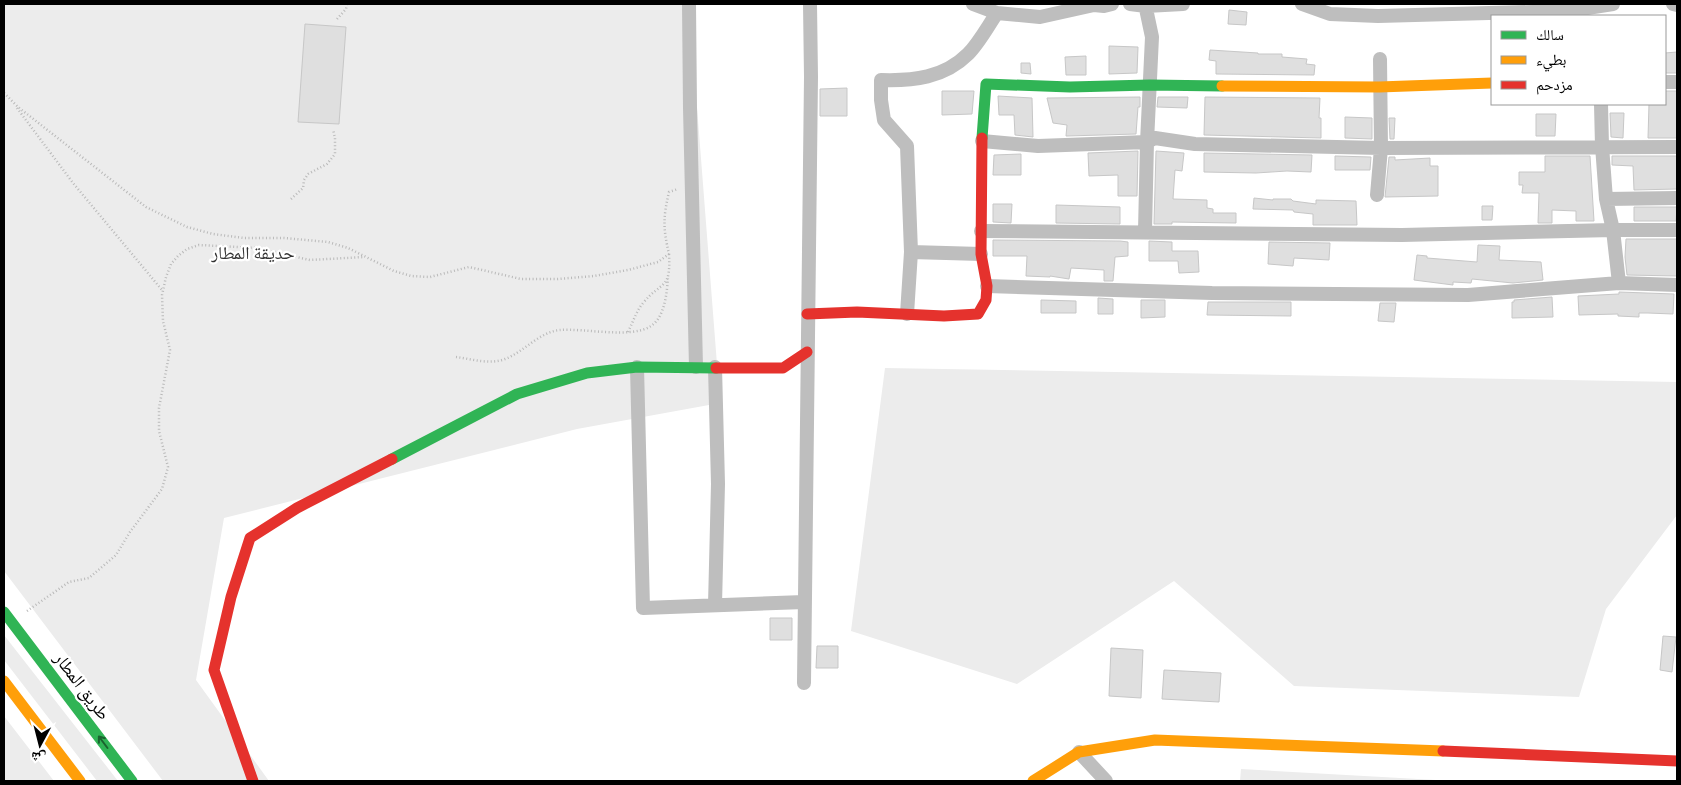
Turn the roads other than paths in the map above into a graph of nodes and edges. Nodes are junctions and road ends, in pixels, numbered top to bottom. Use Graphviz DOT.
graph roads {
  1 [pos="689,4"];
  2 [pos="810,4"];
  3 [pos="973,4"];
  4 [pos="1112,4"];
  5 [pos="1130,4"];
  6 [pos="1183,4"];
  7 [pos="1302,4"];
  8 [pos="1673,4"];
  9 [pos="1146,5"];
  10 [pos="1677,5"];
  11 [pos="1607,7"];
  12 [pos="997,13"];
  13 [pos="1380,59"];
  14 [pos="1491,83"];
  15 [pos="1150,85"];
  16 [pos="1379,86"];
  17 [pos="1601,105"];
  18 [pos="982,141"];
  19 [pos="1147,142"];
  20 [pos="1602,146"];
  21 [pos="1677,147"];
  22 [pos="1381,148"];
  23 [pos="1377,195"];
  24 [pos="1677,198"];
  25 [pos="1606,199"];
  26 [pos="1612,230"];
  27 [pos="1677,230"];
  28 [pos="980,231"];
  29 [pos="1145,231"];
  30 [pos="911,252"];
  31 [pos="981,254"];
  32 [pos="1618,283"];
  33 [pos="1677,285"];
  34 [pos="987,286"];
  35 [pos="807,314"];
  36 [pos="908,314"];
  37 [pos="807,352"];
  38 [pos="637,367"];
  39 [pos="696,367"];
  40 [pos="715,367"];
  41 [pos="804,602"];
  42 [pos="715,605"];
  43 [pos="4,612"];
  44 [pos="4,681"];
  45 [pos="804,683"];
  46 [pos="1079,752"];
  47 [pos="1677,761"];
  48 [pos="80,781"];
  49 [pos="132,781"];
  50 [pos="253,781"];
  51 [pos="1033,781"];
  52 [pos="1106,781"];
  1 -- 39 [label="street"];
  2 -- 35 [label="street"];
  3 -- 12 [label="street"];
  4 -- 12 [label="street"];
  5 -- 9 [label="street"];
  6 -- 9 [label="street"];
  7 -- 11 [label="street"];
  8 -- 10 [label="street"];
  9 -- 15 [label="street"];
  12 -- 30 [label="street"];
  13 -- 16 [label="street"];
  14 -- 16 [label="main road"];
  15 -- 16 [label="main road"];
  15 -- 18 [label="main road"];
  15 -- 19 [label="street"];
  16 -- 22 [label="street"];
  17 -- 20 [label="street"];
  18 -- 19 [label="street"];
  18 -- 28 [label="main road"];
  19 -- 22 [label="street"];
  19 -- 29 [label="street"];
  20 -- 21 [label="street"];
  20 -- 22 [label="street"];
  20 -- 25 [label="street"];
  22 -- 23 [label="street"];
  24 -- 25 [label="street"];
  25 -- 26 [label="street"];
  26 -- 27 [label="street"];
  26 -- 29 [label="street"];
  26 -- 32 [label="street"];
  28 -- 29 [label="street"];
  28 -- 31 [label="main road"];
  30 -- 31 [label="street"];
  30 -- 36 [label="street"];
  31 -- 34 [label="main road"];
  32 -- 33 [label="street"];
  32 -- 34 [label="street"];
  34 -- 36 [label="main road"];
  35 -- 36 [label="main road"];
  35 -- 37 [label="street"];
  37 -- 40 [label="main road"];
  37 -- 41 [label="street"];
  38 -- 39 [label="main road"];
  38 -- 42 [label="street"];
  38 -- 50 [label="main road"];
  39 -- 40 [label="main road"];
  40 -- 42 [label="street"];
  41 -- 42 [label="street"];
  41 -- 45 [label="street"];
  49 -- 43 [label="main road, طريق المطار, one-way"];
  44 -- 48 [label="main road"];
  46 -- 47 [label="main road"];
  46 -- 51 [label="main road"];
  46 -- 52 [label="street"];
}
